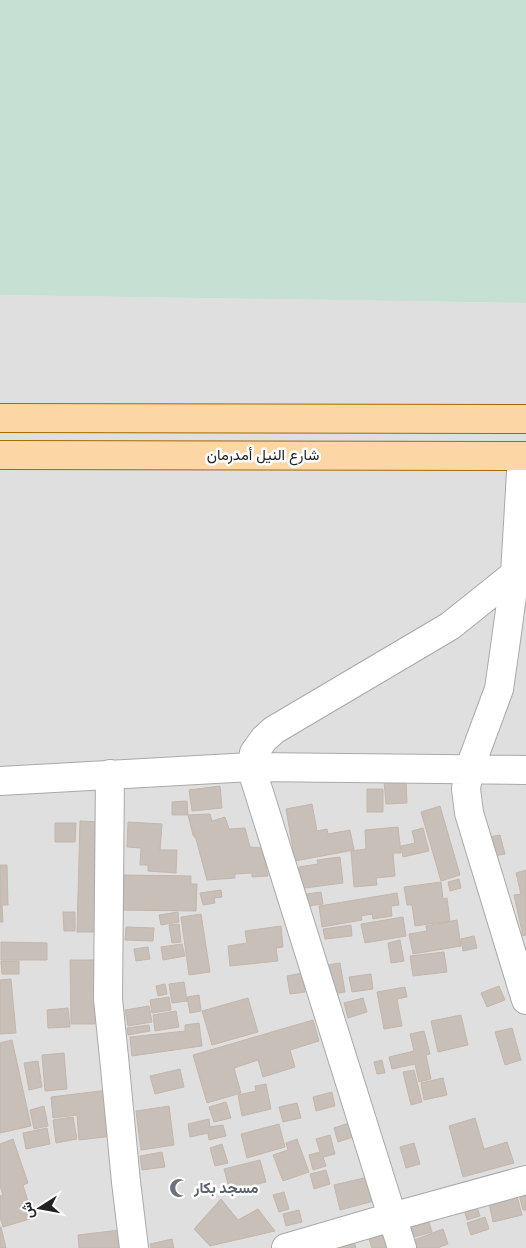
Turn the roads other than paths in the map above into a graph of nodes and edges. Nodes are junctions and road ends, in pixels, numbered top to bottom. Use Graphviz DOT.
graph roads {
  1 [pos="0,418"];
  2 [pos="526,419"];
  3 [pos="0,454"];
  4 [pos="524,456"];
  5 [pos="515,574"];
  6 [pos="252,767"];
  7 [pos="469,770"];
  8 [pos="526,770"];
  9 [pos="110,774"];
  10 [pos="0,781"];
  11 [pos="526,1000"];
  12 [pos="526,1180"];
  13 [pos="392,1217"];
  14 [pos="134,1248"];
  15 [pos="286,1248"];
  16 [pos="402,1248"];
  1 -- 2 [label="main road"];
  3 -- 4 [label="main road, شارع النيل أمدرمان"];
  4 -- 5 [label="street"];
  5 -- 6 [label="street"];
  5 -- 7 [label="street"];
  6 -- 7 [label="street"];
  6 -- 9 [label="street"];
  6 -- 13 [label="street"];
  7 -- 8 [label="street"];
  7 -- 11 [label="street"];
  9 -- 10 [label="street"];
  9 -- 14 [label="street"];
  12 -- 13 [label="street"];
  13 -- 15 [label="street"];
  13 -- 16 [label="street"];
}
